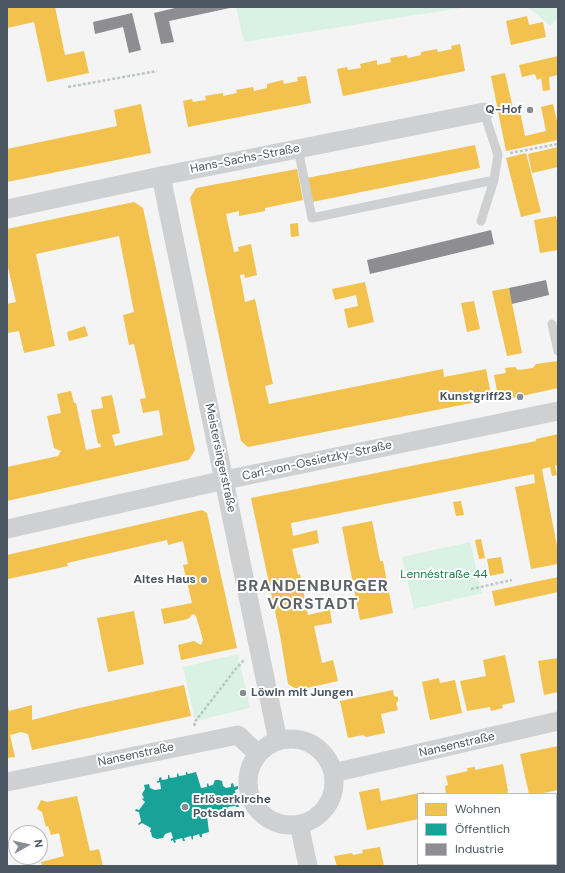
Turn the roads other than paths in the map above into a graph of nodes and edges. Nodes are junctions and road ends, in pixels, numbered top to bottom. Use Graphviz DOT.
graph roads {
  1 [pos="484,112"];
  2 [pos="298,149"];
  3 [pos="161,176"];
  4 [pos="494,180"];
  5 [pos="7,209"];
  6 [pos="481,220"];
  7 [pos="552,324"];
  8 [pos="558,351"];
  9 [pos="558,412"];
  10 [pos="225,480"];
  11 [pos="7,529"];
  12 [pos="558,721"];
  13 [pos="278,740"];
  14 [pos="258,754"];
  15 [pos="333,773"];
  16 [pos="7,782"];
  17 [pos="299,824"];
  18 [pos="308,866"];
  1 -- 2 [label="street, Hans-Sachs-Straße"];
  1 -- 4 [label="lane"];
  2 -- 3 [label="street, Hans-Sachs-Straße"];
  2 -- 4 [label="lane"];
  3 -- 5 [label="street, Hans-Sachs-Straße"];
  3 -- 10 [label="street, Meistersingerstraße"];
  4 -- 6 [label="lane"];
  7 -- 8 [label="lane"];
  9 -- 10 [label="street, Carl-von-Ossietzky-Straße"];
  10 -- 11 [label="street, Carl-von-Ossietzky-Straße"];
  10 -- 13 [label="street, Meistersingerstraße"];
  12 -- 15 [label="street, Nansenstraße"];
  13 -- 14 [label="street"];
  13 -- 15 [label="street"];
  14 -- 16 [label="street, Nansenstraße"];
  14 -- 17 [label="street"];
  15 -- 17 [label="street"];
  17 -- 18 [label="street"];
}
